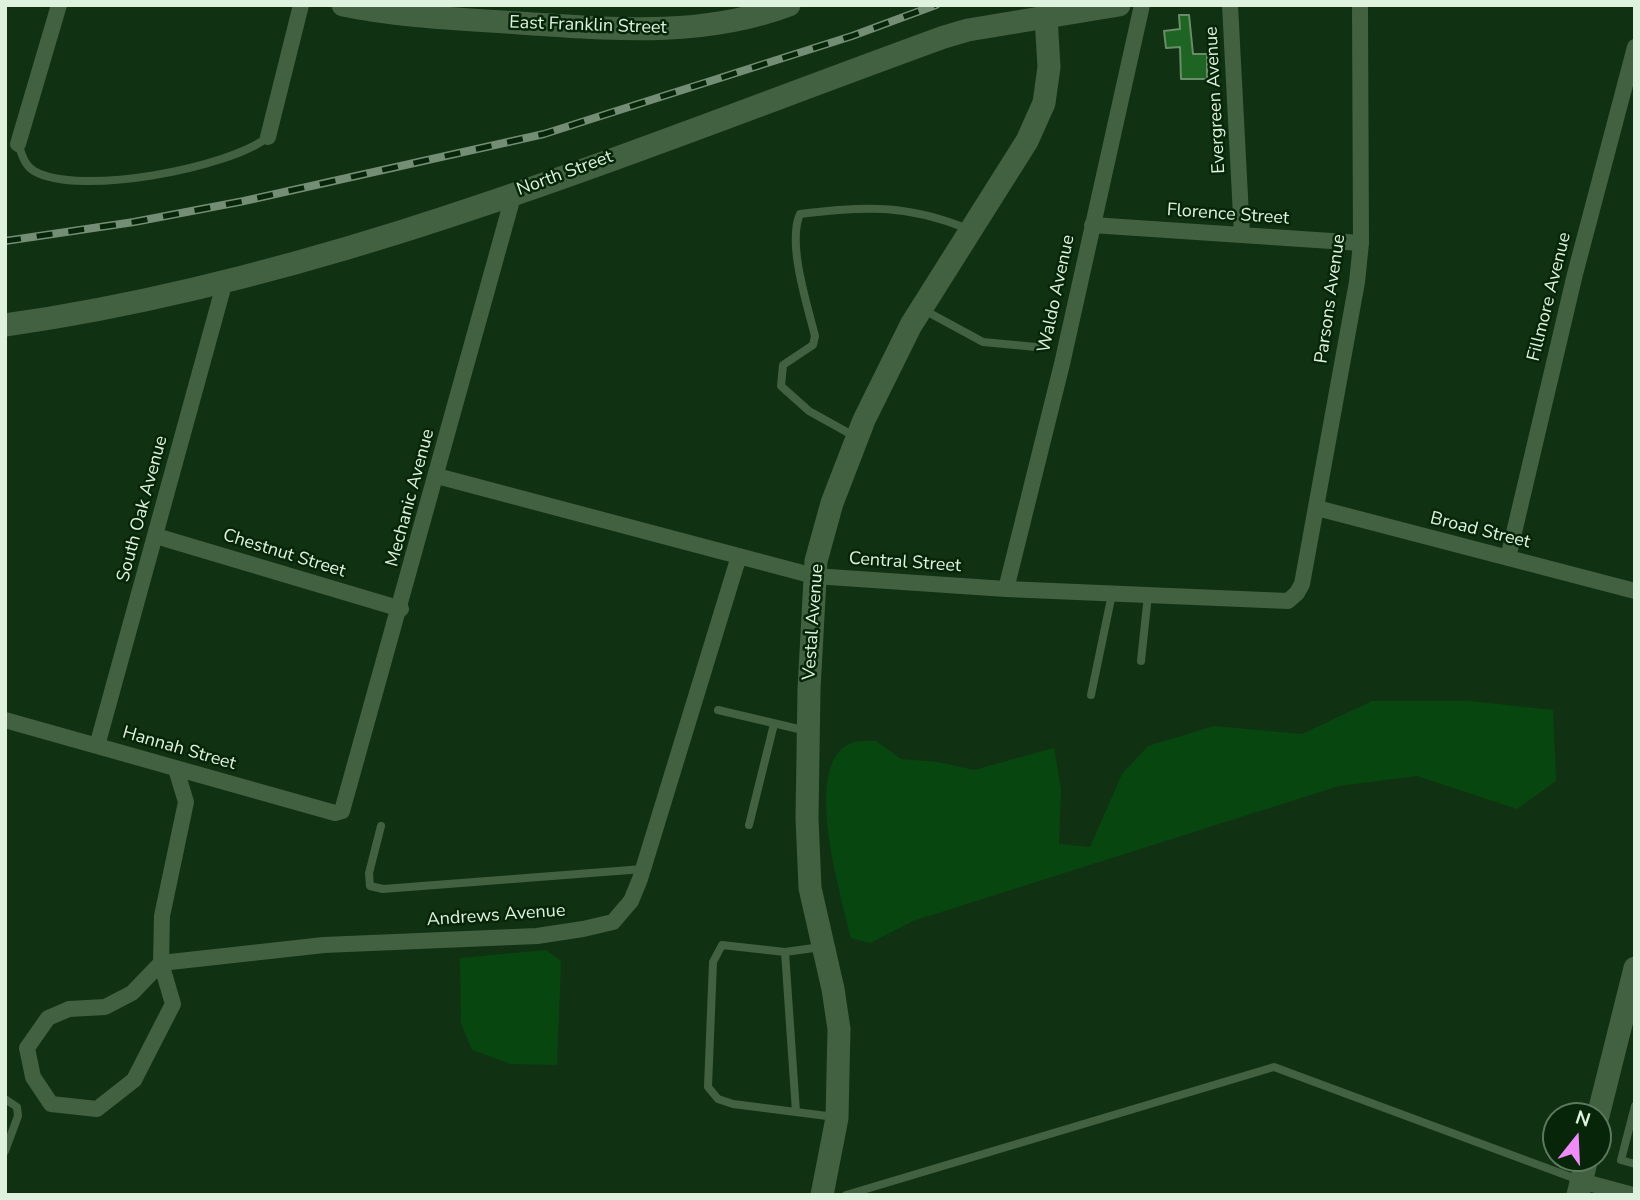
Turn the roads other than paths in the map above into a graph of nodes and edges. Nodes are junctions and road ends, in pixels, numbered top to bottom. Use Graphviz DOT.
graph roads {
  1 [pos="59,5"];
  2 [pos="301,5"];
  3 [pos="343,5"];
  4 [pos="789,5"];
  5 [pos="1119,5"];
  6 [pos="1142,5"];
  7 [pos="1230,5"];
  8 [pos="1360,5"];
  9 [pos="1046,17"];
  10 [pos="1635,47"];
  11 [pos="1629,89"];
  12 [pos="268,136"];
  13 [pos="19,144"];
  14 [pos="514,193"];
  15 [pos="1092,225"];
  16 [pos="971,230"];
  17 [pos="1242,235"];
  18 [pos="1361,243"];
  19 [pos="225,281"];
  20 [pos="921,309"];
  21 [pos="5,326"];
  22 [pos="1035,347"];
  23 [pos="857,438"];
  24 [pos="437,476"];
  25 [pos="1317,508"];
  26 [pos="156,537"];
  27 [pos="739,556"];
  28 [pos="1508,558"];
  29 [pos="814,576"];
  30 [pos="1006,589"];
  31 [pos="1635,591"];
  32 [pos="1297,593"];
  33 [pos="1112,594"];
  34 [pos="1148,595"];
  35 [pos="401,609"];
  36 [pos="1141,661"];
  37 [pos="1091,695"];
  38 [pos="718,710"];
  39 [pos="5,720"];
  40 [pos="774,724"];
  41 [pos="808,732"];
  42 [pos="97,746"];
  43 [pos="176,769"];
  44 [pos="342,811"];
  45 [pos="749,825"];
  46 [pos="381,827"];
  47 [pos="643,869"];
  48 [pos="821,947"];
  49 [pos="785,953"];
  50 [pos="161,963"];
  51 [pos="1635,968"];
  52 [pos="5,1099"];
  53 [pos="1602,1102"];
  54 [pos="1635,1106"];
  55 [pos="796,1112"];
  56 [pos="837,1118"];
  57 [pos="5,1151"];
  58 [pos="1635,1164"];
  59 [pos="1580,1188"];
  60 [pos="822,1195"];
  61 [pos="846,1195"];
  62 [pos="1633,1195"];
  1 -- 13 [label="street"];
  2 -- 12 [label="street"];
  3 -- 4 [label="street, East Franklin Street"];
  5 -- 9 [label="street, North Street"];
  6 -- 15 [label="street, Waldo Avenue"];
  7 -- 17 [label="street, Evergreen Avenue"];
  8 -- 18 [label="street, Parsons Avenue"];
  9 -- 14 [label="street, North Street"];
  9 -- 16 [label="street, Vestal Avenue"];
  10 -- 11 [label="street, Fillmore Avenue"];
  11 -- 28 [label="street, Fillmore Avenue"];
  12 -- 13 [label="lane"];
  14 -- 19 [label="street, North Street"];
  14 -- 24 [label="street, Mechanic Avenue"];
  15 -- 17 [label="street, Florence Street"];
  15 -- 30 [label="street, Waldo Avenue"];
  16 -- 20 [label="street, Vestal Avenue"];
  16 -- 23 [label="lane"];
  17 -- 18 [label="street, Florence Street"];
  18 -- 25 [label="street, Parsons Avenue"];
  19 -- 21 [label="street, North Street"];
  19 -- 26 [label="street, South Oak Avenue"];
  20 -- 22 [label="lane"];
  20 -- 23 [label="street, Vestal Avenue"];
  23 -- 29 [label="street, Vestal Avenue"];
  24 -- 27 [label="street, Central Street"];
  24 -- 35 [label="street, Mechanic Avenue"];
  25 -- 28 [label="street, Broad Street"];
  25 -- 32 [label="street, Parsons Avenue"];
  26 -- 35 [label="street, Chestnut Street"];
  26 -- 42 [label="street, South Oak Avenue"];
  27 -- 29 [label="street, Central Street"];
  27 -- 47 [label="street, Andrews Avenue"];
  28 -- 31 [label="street, Broad Street"];
  29 -- 30 [label="street, Central Street"];
  29 -- 41 [label="street, Vestal Avenue"];
  30 -- 33 [label="street, Central Street"];
  32 -- 34 [label="street, Central Street"];
  33 -- 34 [label="street, Central Street"];
  33 -- 37 [label="lane"];
  34 -- 36 [label="lane"];
  35 -- 44 [label="street, Mechanic Avenue"];
  38 -- 40 [label="lane"];
  39 -- 42 [label="street, Hannah Street"];
  40 -- 41 [label="lane"];
  40 -- 45 [label="lane"];
  41 -- 48 [label="street, Vestal Avenue"];
  42 -- 43 [label="street, Hannah Street"];
  43 -- 44 [label="street, Hannah Street"];
  43 -- 50 [label="street"];
  46 -- 47 [label="lane"];
  47 -- 50 [label="street, Andrews Avenue"];
  48 -- 49 [label="lane"];
  48 -- 56 [label="street, Vestal Avenue"];
  49 -- 55 [label="lane"];
  49 -- 55 [label="lane"];
  50 -- 50 [label="street"];
  51 -- 53 [label="street"];
  52 -- 57 [label="lane"];
  54 -- 58 [label="lane"];
  55 -- 56 [label="lane"];
  56 -- 60 [label="street, Vestal Avenue"];
  59 -- 61 [label="lane"];
  59 -- 62 [label="street"];
}
